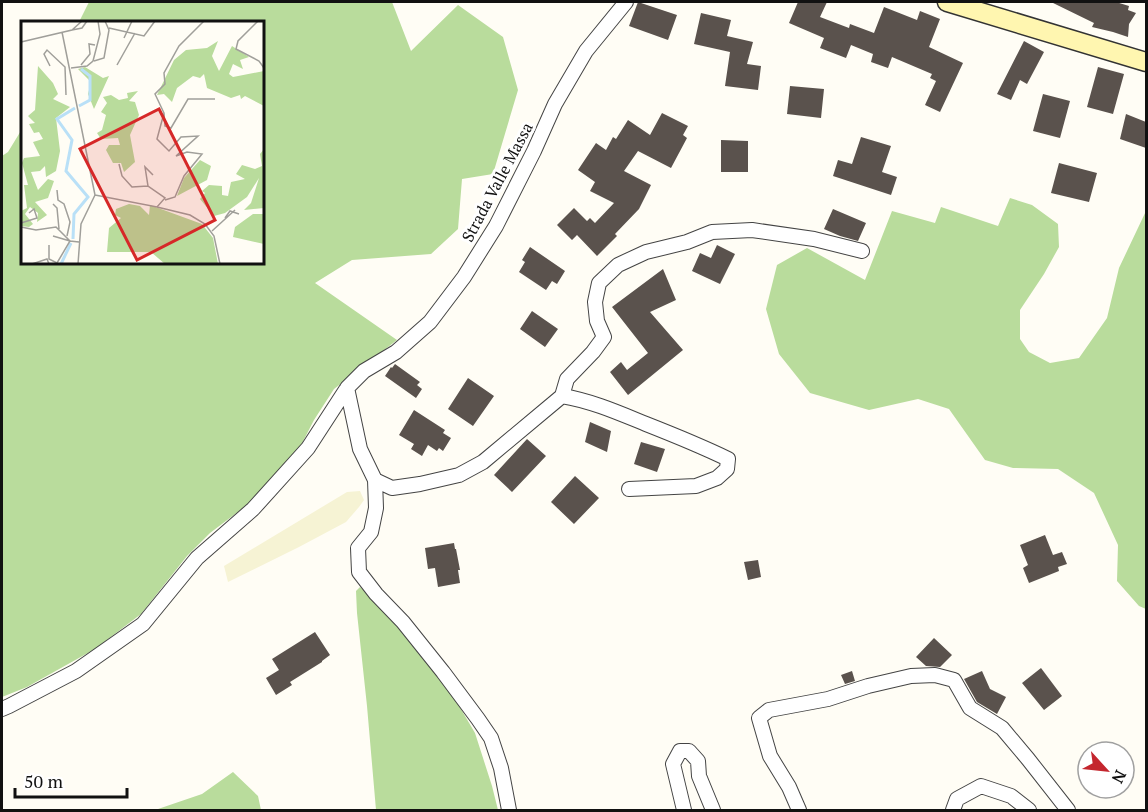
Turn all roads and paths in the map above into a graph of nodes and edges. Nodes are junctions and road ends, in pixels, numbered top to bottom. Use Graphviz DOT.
graph roads {
  1 [pos="626,2"];
  2 [pos="947,2"];
  3 [pos="1146,62"];
  4 [pos="862,251"];
  5 [pos="346,388"];
  6 [pos="562,396"];
  7 [pos="375,480"];
  8 [pos="628,489"];
  9 [pos="2,709"];
  10 [pos="509,810"];
  11 [pos="684,810"];
  12 [pos="713,810"];
  13 [pos="800,810"];
  14 [pos="953,810"];
  15 [pos="1029,810"];
  16 [pos="1068,810"];
  1 -- 5 [label="street, Strada Valle Massa"];
  2 -- 3 [label="main road"];
  4 -- 6 [label="street"];
  5 -- 7 [label="street"];
  5 -- 9 [label="street, Strada Valle Massa"];
  6 -- 7 [label="street"];
  6 -- 8 [label="street"];
  7 -- 10 [label="street"];
  11 -- 12 [label="street"];
  13 -- 16 [label="street"];
  14 -- 15 [label="street"];
}
